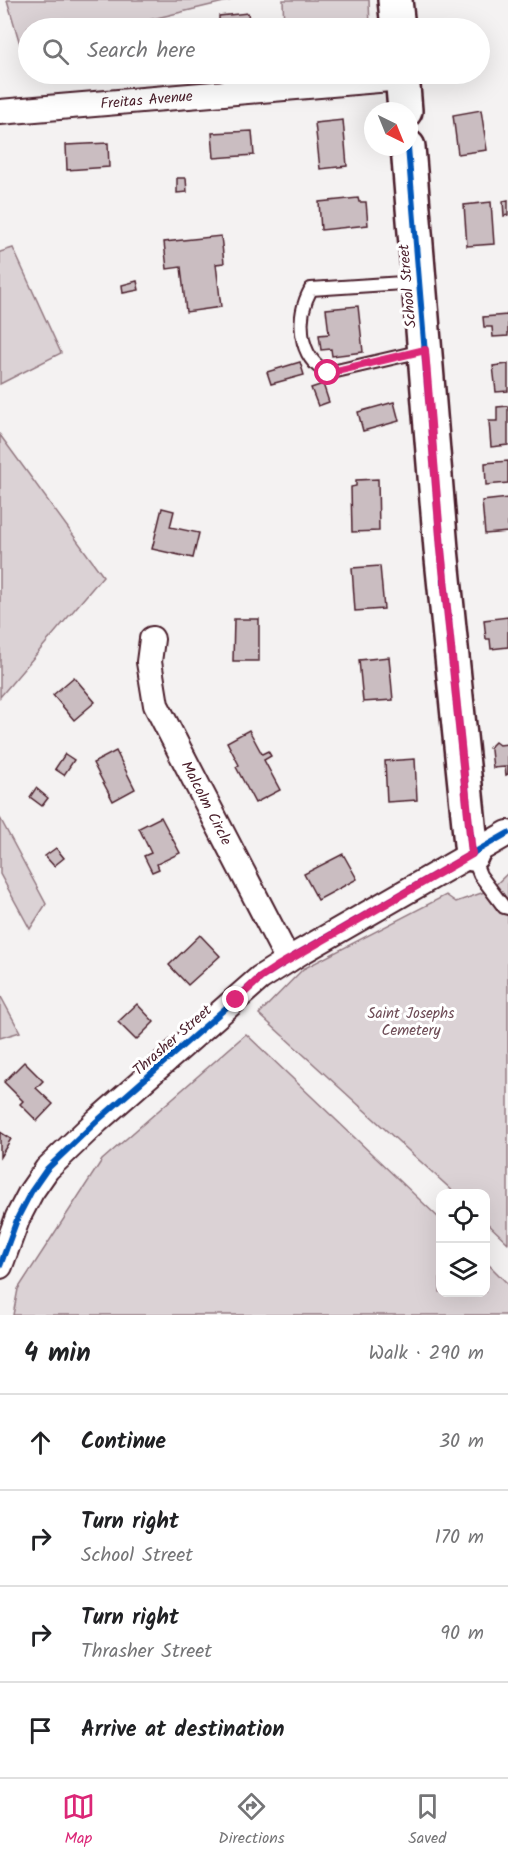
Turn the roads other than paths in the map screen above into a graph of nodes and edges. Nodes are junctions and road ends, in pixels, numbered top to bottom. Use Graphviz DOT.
graph roads {
  1 [pos="395,0"];
  2 [pos="397,18"];
  3 [pos="313,84"];
  4 [pos="403,84"];
  5 [pos="404,102"];
  6 [pos="0,112"];
  7 [pos="409,156"];
  8 [pos="419,282"];
  9 [pos="425,350"];
  10 [pos="152,639"];
  11 [pos="508,833"];
  12 [pos="472,854"];
  13 [pos="506,907"];
  14 [pos="508,921"];
  15 [pos="288,960"];
  16 [pos="0,1266"];
  1 -- 2 [label="street"];
  3 -- 6 [label="street, Freitas Avenue"];
  4 -- 5 [label="street"];
  7 -- 8 [label="street, School Street"];
  8 -- 9 [label="street, School Street"];
  8 -- 9 [label="lane"];
  9 -- 12 [label="street, School Street"];
  10 -- 15 [label="street, Malcolm Circle"];
  11 -- 12 [label="street, Thrasher Street"];
  12 -- 13 [label="lane"];
  12 -- 15 [label="street, Thrasher Street"];
  13 -- 14 [label="lane"];
  15 -- 16 [label="street, Thrasher Street"];
}
